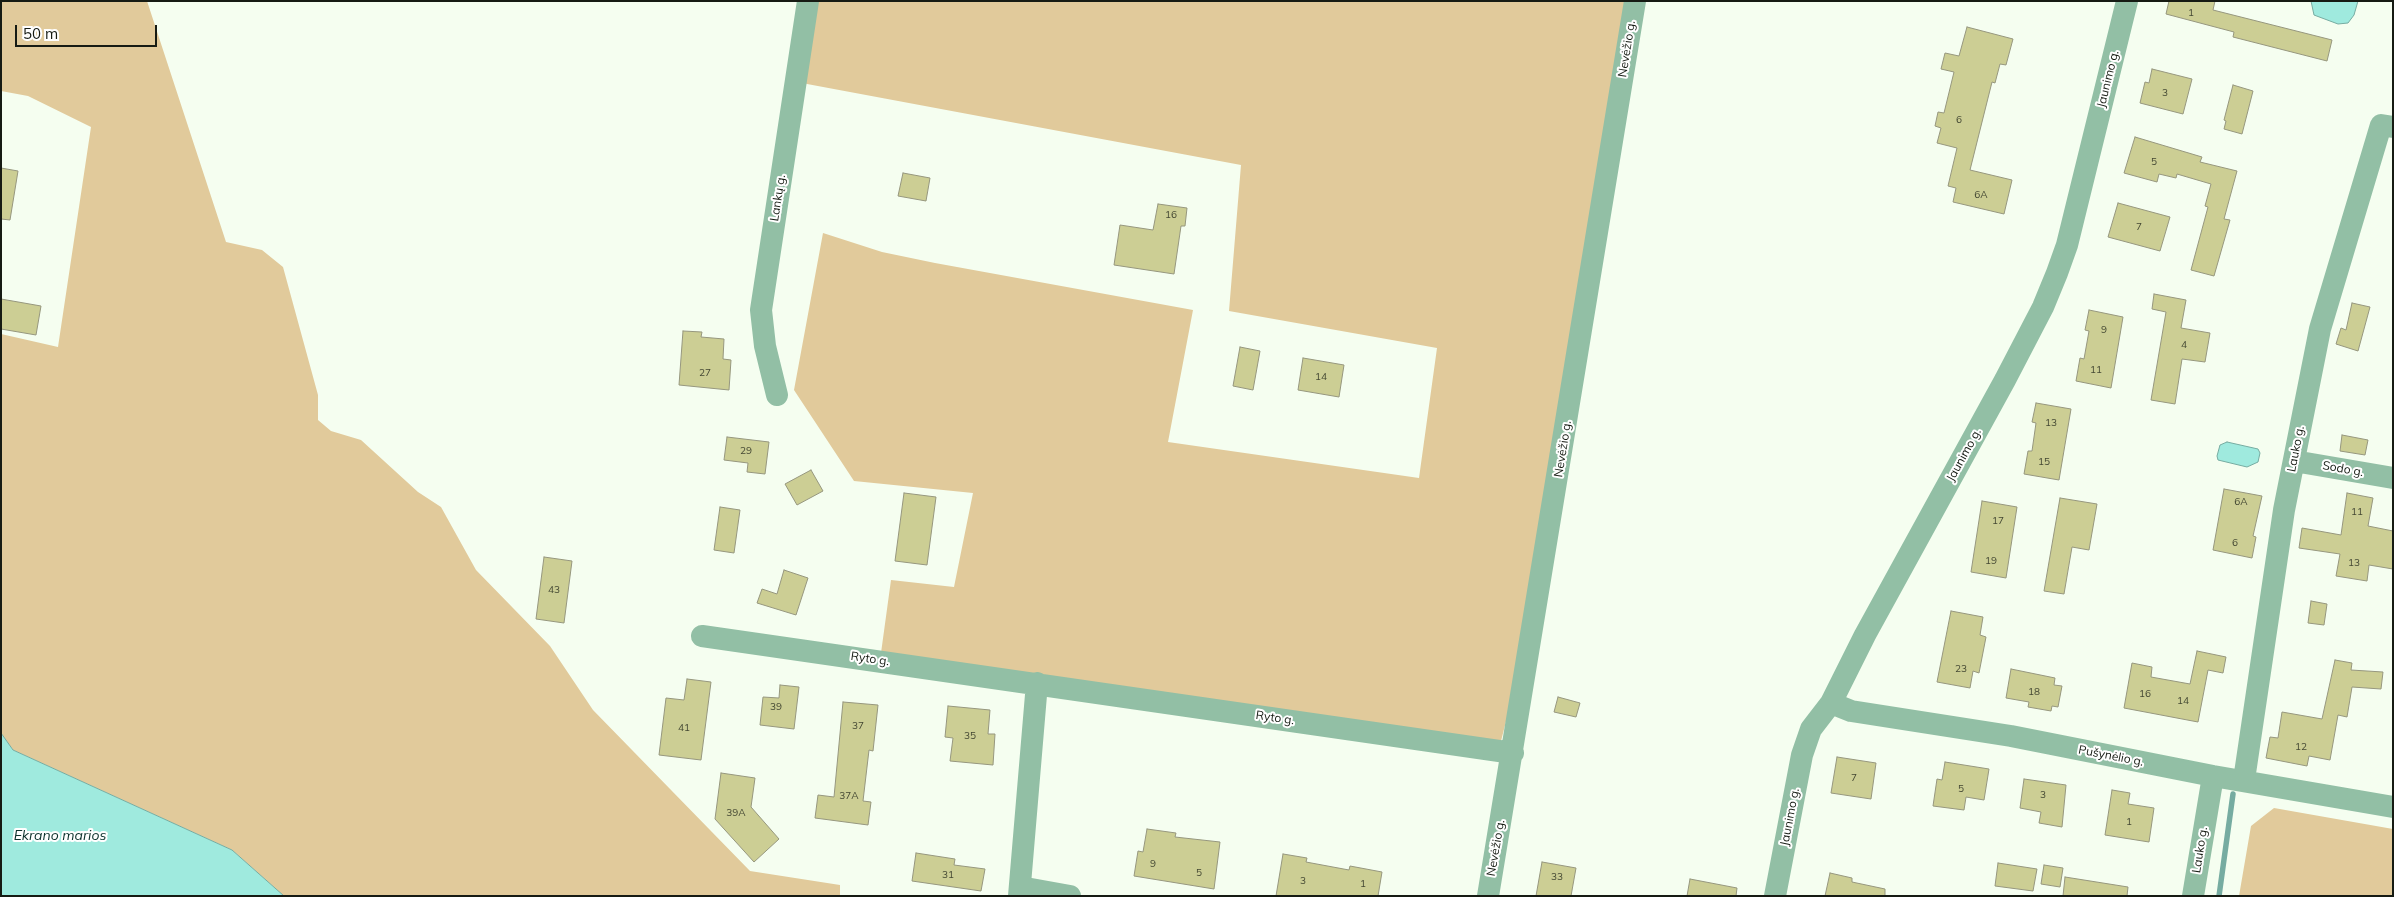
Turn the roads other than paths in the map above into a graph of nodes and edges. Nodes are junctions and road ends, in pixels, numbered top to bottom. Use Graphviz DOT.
graph roads {
  1 [pos="808,1"];
  2 [pos="1635,1"];
  3 [pos="2127,1"];
  4 [pos="2387,126"];
  5 [pos="776,395"];
  6 [pos="2294,461"];
  7 [pos="2393,478"];
  8 [pos="702,636"];
  9 [pos="1037,683"];
  10 [pos="1830,703"];
  11 [pos="1512,753"];
  12 [pos="2213,776"];
  13 [pos="2244,780"];
  14 [pos="2393,807"];
  15 [pos="1020,891"];
  16 [pos="1070,896"];
  17 [pos="1488,896"];
  18 [pos="1775,896"];
  19 [pos="2193,896"];
  1 -- 5 [label="street, Lankų g."];
  2 -- 11 [label="street, Nevėžio g."];
  3 -- 10 [label="street, Jaunimo g."];
  4 -- 6 [label="street, Lauko g."];
  6 -- 7 [label="street, Sodo g."];
  6 -- 13 [label="street, Lauko g."];
  8 -- 9 [label="street, Ryto g."];
  9 -- 11 [label="street, Ryto g."];
  9 -- 15 [label="street"];
  10 -- 12 [label="street, Pušynėlio g."];
  10 -- 18 [label="street, Jaunimo g."];
  11 -- 17 [label="street, Nevėžio g."];
  12 -- 13 [label="street, Pušynėlio g."];
  12 -- 19 [label="street, Lauko g."];
  13 -- 14 [label="street, Pušynėlio g."];
  15 -- 16 [label="street"];
}
